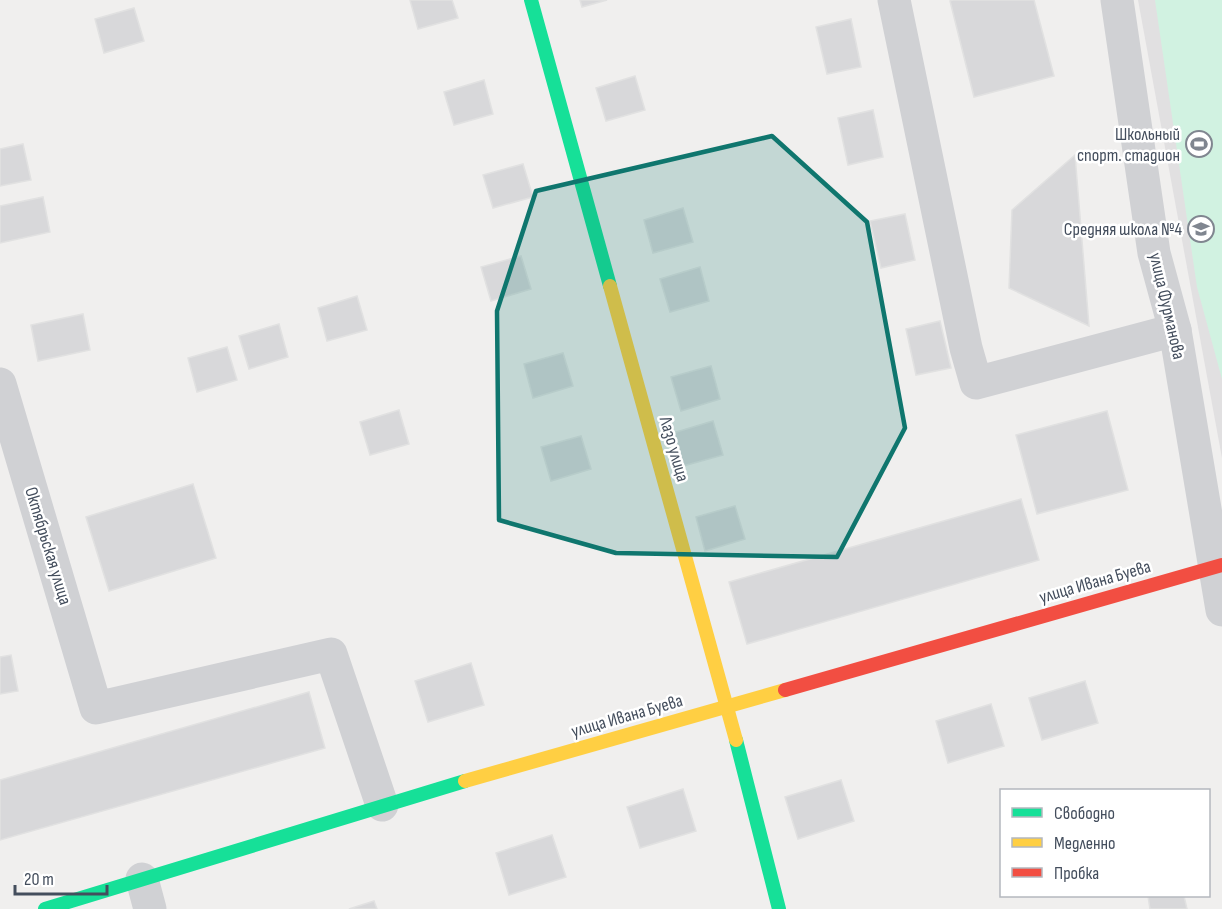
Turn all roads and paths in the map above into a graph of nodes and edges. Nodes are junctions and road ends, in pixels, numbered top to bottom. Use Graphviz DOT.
graph roads {
  1 [pos="531,0"];
  2 [pos="894,0"];
  3 [pos="1117,0"];
  4 [pos="1175,330"];
  5 [pos="0,384"];
  6 [pos="1219,566"];
  7 [pos="1222,610"];
  8 [pos="727,706"];
  9 [pos="382,805"];
  10 [pos="146,894"];
  11 [pos="45,909"];
  12 [pos="779,909"];
  1 -- 8 [label="street, Лазо улица"];
  2 -- 4 [label="street"];
  3 -- 4 [label="street, улица Фурманова"];
  4 -- 6 [label="street, улица Фурманова"];
  5 -- 9 [label="street, Октябрьская улица"];
  6 -- 7 [label="street, улица Фурманова"];
  6 -- 8 [label="street, улица Ивана Буева"];
  8 -- 9 [label="street, улица Ивана Буева"];
  8 -- 12 [label="street, Лазо улица"];
  9 -- 10 [label="street, улица Ивана Буева"];
  10 -- 11 [label="street, улица Ивана Буева"];
}
